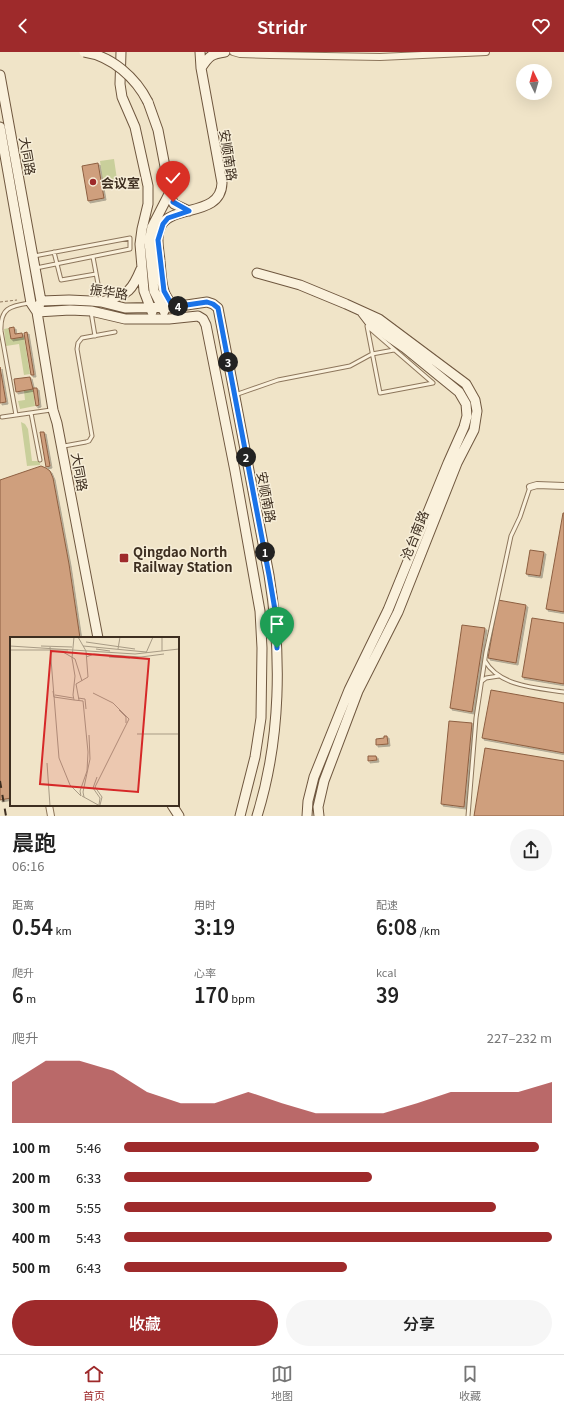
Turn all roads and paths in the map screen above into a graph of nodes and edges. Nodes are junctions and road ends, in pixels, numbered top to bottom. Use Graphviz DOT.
graph roads {
  1 [pos="84,52"];
  2 [pos="121,52"];
  3 [pos="200,52"];
  4 [pos="225,52"];
  5 [pos="234,52"];
  6 [pos="486,52"];
  7 [pos="201,68"];
  8 [pos="0,75"];
  9 [pos="0,127"];
  10 [pos="170,192"];
  11 [pos="189,211"];
  12 [pos="54,252"];
  13 [pos="32,256"];
  14 [pos="93,256"];
  15 [pos="56,264"];
  16 [pos="142,267"];
  17 [pos="34,268"];
  18 [pos="257,273"];
  19 [pos="96,274"];
  20 [pos="20,299"];
  21 [pos="41,301"];
  22 [pos="0,302"];
  23 [pos="31,302"];
  24 [pos="101,302"];
  25 [pos="213,304"];
  26 [pos="173,307"];
  27 [pos="150,308"];
  28 [pos="162,308"];
  29 [pos="360,309"];
  30 [pos="91,311"];
  31 [pos="37,312"];
  32 [pos="198,316"];
  33 [pos="180,318"];
  34 [pos="169,319"];
  35 [pos="156,320"];
  36 [pos="115,332"];
  37 [pos="95,336"];
  38 [pos="394,350"];
  39 [pos="372,354"];
  40 [pos="234,396"];
  41 [pos="53,410"];
  42 [pos="31,413"];
  43 [pos="16,415"];
  44 [pos="2,417"];
  45 [pos="62,446"];
  46 [pos="40,460"];
  47 [pos="564,486"];
  48 [pos="530,487"];
  49 [pos="98,637"];
  50 [pos="484,661"];
  51 [pos="499,676"];
  52 [pos="482,681"];
  53 [pos="564,692"];
  54 [pos="49,806"];
  55 [pos="173,806"];
  56 [pos="51,816"];
  57 [pos="179,816"];
  58 [pos="240,816"];
  59 [pos="257,816"];
  60 [pos="307,816"];
  61 [pos="319,816"];
  62 [pos="468,816"];
  1 -- 10 [label="street, bridge"];
  2 -- 16 [label="street"];
  3 -- 7 [label="street, 安顺南路"];
  4 -- 7 [label="street"];
  5 -- 6 [label="street"];
  7 -- 11 [label="street, 安顺南路"];
  8 -- 13 [label="street, 大同路"];
  9 -- 23 [label="street, 大同路"];
  10 -- 11 [label="street"];
  10 -- 28 [label="street"];
  11 -- 26 [label="street, 安顺南路"];
  12 -- 13 [label="lane"];
  12 -- 14 [label="lane"];
  12 -- 15 [label="lane"];
  13 -- 17 [label="street, 大同路"];
  14 -- 15 [label="lane"];
  14 -- 19 [label="lane"];
  15 -- 17 [label="lane"];
  15 -- 19 [label="lane"];
  16 -- 24 [label="street"];
  16 -- 27 [label="street"];
  17 -- 21 [label="street, 大同路"];
  18 -- 29 [label="street, 沧台南路"];
  19 -- 24 [label="lane"];
  20 -- 22 [label="path"];
  21 -- 23 [label="lane"];
  21 -- 24 [label="street, 振华路"];
  21 -- 31 [label="street, 大同路"];
  23 -- 31 [label="street, 大同路"];
  23 -- 43 [label="lane"];
  24 -- 27 [label="street, 振华路"];
  25 -- 26 [label="street, 振华路"];
  25 -- 40 [label="street, 安顺南路"];
  26 -- 28 [label="street, 振华路"];
  26 -- 33 [label="street, 安顺南路"];
  27 -- 28 [label="street, 振华路"];
  27 -- 35 [label="street"];
  28 -- 34 [label="street"];
  29 -- 60 [label="street, 沧台南路"];
  29 -- 61 [label="street, 沧台南路"];
  30 -- 31 [label="street, 振华路"];
  30 -- 35 [label="street, 振华路"];
  30 -- 37 [label="lane"];
  31 -- 41 [label="street, 大同路"];
  32 -- 33 [label="street, 振华路"];
  32 -- 58 [label="street, 安顺南路"];
  33 -- 34 [label="street, 振华路"];
  34 -- 35 [label="street, 振华路"];
  36 -- 37 [label="lane"];
  37 -- 45 [label="lane"];
  38 -- 39 [label="lane"];
  38 -- 39 [label="lane"];
  38 -- 39 [label="lane"];
  39 -- 40 [label="lane"];
  40 -- 59 [label="street, 安顺南路"];
  41 -- 42 [label="lane"];
  41 -- 45 [label="street, 大同路"];
  42 -- 43 [label="lane"];
  42 -- 46 [label="lane"];
  43 -- 44 [label="lane"];
  45 -- 49 [label="street, 大同路"];
  47 -- 48 [label="street"];
  48 -- 50 [label="lane"];
  50 -- 51 [label="lane"];
  50 -- 52 [label="lane"];
  51 -- 52 [label="lane"];
  51 -- 53 [label="lane"];
  52 -- 62 [label="lane"];
  54 -- 56 [label="street"];
  55 -- 57 [label="street"];
}
